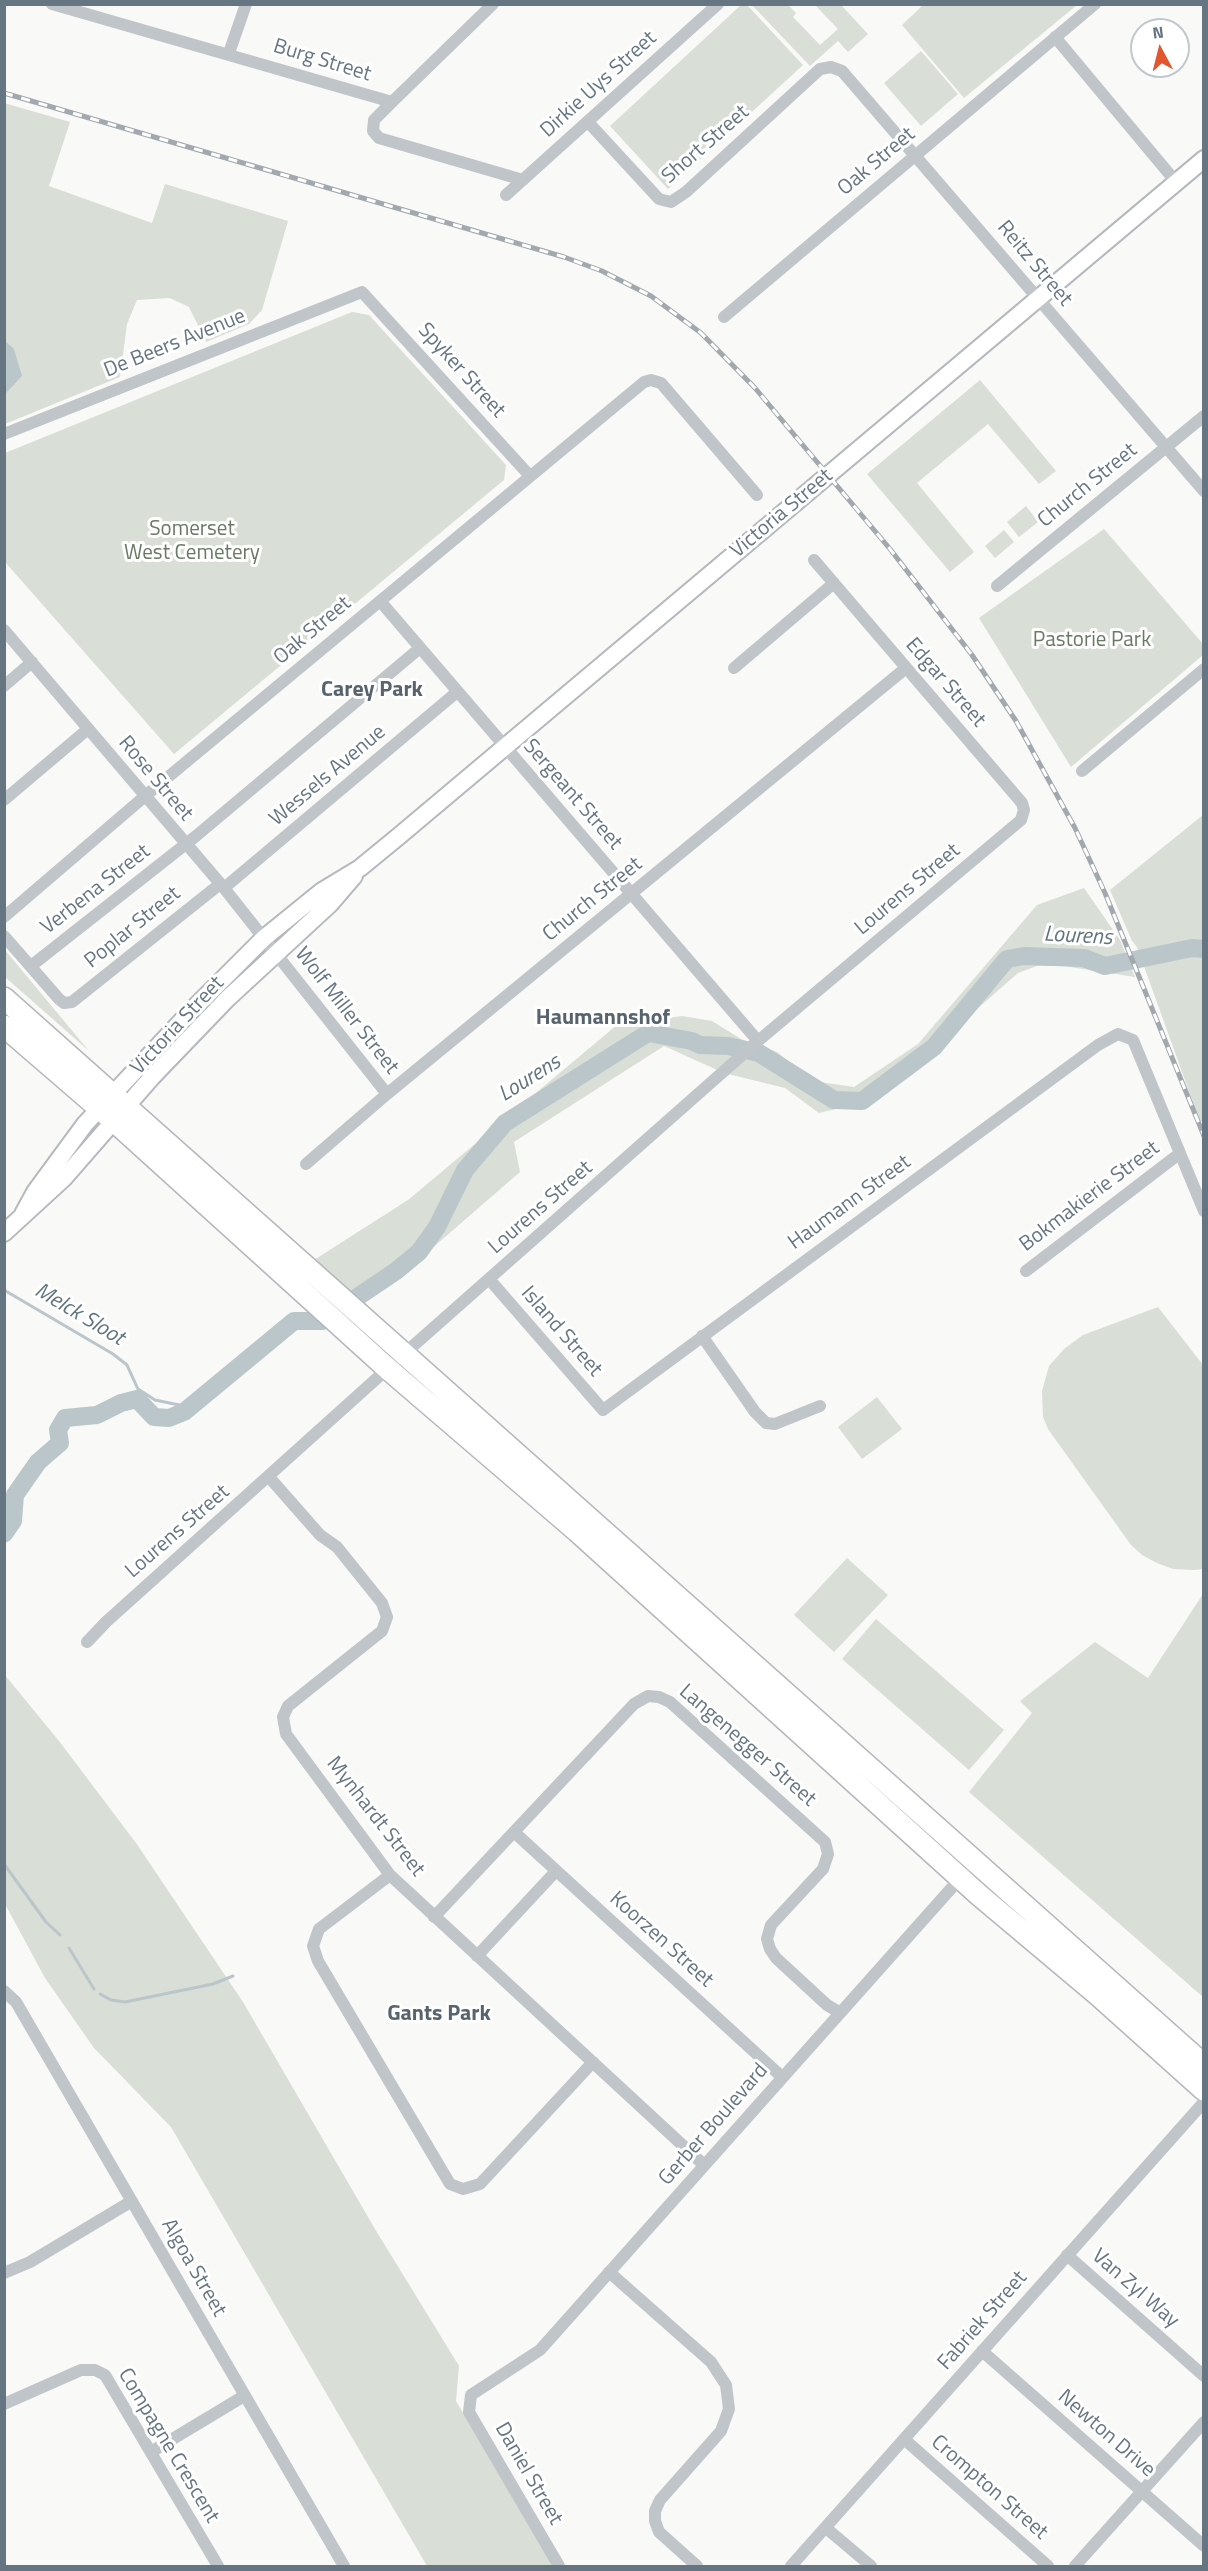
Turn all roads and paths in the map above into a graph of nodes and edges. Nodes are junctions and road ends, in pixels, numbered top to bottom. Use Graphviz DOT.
graph roads {
  1 [pos="52,4"];
  2 [pos="246,4"];
  3 [pos="718,4"];
  4 [pos="1095,4"];
  5 [pos="492,5"];
  6 [pos="75,8"];
  7 [pos="1055,37"];
  8 [pos="229,53"];
  9 [pos="831,67"];
  10 [pos="393,102"];
  11 [pos="588,122"];
  12 [pos="915,155"];
  13 [pos="1203,159"];
  14 [pos="523,180"];
  15 [pos="1176,182"];
  16 [pos="506,195"];
  17 [pos="362,292"];
  18 [pos="1038,298"];
  19 [pos="724,317"];
  20 [pos="1203,416"];
  21 [pos="4,434"];
  22 [pos="1166,448"];
  23 [pos="530,476"];
  24 [pos="1203,491"];
  25 [pos="757,495"];
  26 [pos="814,560"];
  27 [pos="834,583"];
  28 [pos="997,586"];
  29 [pos="380,601"];
  30 [pos="4,630"];
  31 [pos="420,648"];
  32 [pos="32,662"];
  33 [pos="734,668"];
  34 [pos="906,668"];
  35 [pos="1203,669"];
  36 [pos="4,686"];
  37 [pos="457,692"];
  38 [pos="88,729"];
  39 [pos="504,747"];
  40 [pos="1082,771"];
  41 [pos="144,797"];
  42 [pos="4,800"];
  43 [pos="1024,810"];
  44 [pos="185,845"];
  45 [pos="360,868"];
  46 [pos="222,886"];
  47 [pos="632,893"];
  48 [pos="4,917"];
  49 [pos="4,936"];
  50 [pos="264,938"];
  51 [pos="275,953"];
  52 [pos="31,966"];
  53 [pos="4,998"];
  54 [pos="4,1026"];
  55 [pos="755,1044"];
  56 [pos="387,1094"];
  57 [pos="113,1108"];
  58 [pos="1179,1154"];
  59 [pos="306,1164"];
  60 [pos="1203,1211"];
  61 [pos="4,1233"];
  62 [pos="1026,1271"];
  63 [pos="489,1279"];
  64 [pos="702,1336"];
  65 [pos="405,1353"];
  66 [pos="388,1369"];
  67 [pos="820,1406"];
  68 [pos="603,1410"];
  69 [pos="269,1477"];
  70 [pos="87,1642"];
  71 [pos="514,1832"];
  72 [pos="975,1861"];
  73 [pos="556,1871"];
  74 [pos="390,1875"];
  75 [pos="961,1878"];
  76 [pos="435,1917"];
  77 [pos="477,1956"];
  78 [pos="4,1991"];
  79 [pos="839,2012"];
  80 [pos="593,2062"];
  81 [pos="1203,2066"];
  82 [pos="782,2077"];
  83 [pos="1203,2090"];
  84 [pos="1203,2102"];
  85 [pos="704,2165"];
  86 [pos="132,2201"];
  87 [pos="1067,2255"];
  88 [pos="609,2272"];
  89 [pos="4,2273"];
  90 [pos="982,2351"];
  91 [pos="1203,2376"];
  92 [pos="244,2396"];
  93 [pos="469,2400"];
  94 [pos="4,2404"];
  95 [pos="1203,2422"];
  96 [pos="904,2439"];
  97 [pos="151,2452"];
  98 [pos="1142,2492"];
  99 [pos="826,2528"];
  100 [pos="1203,2546"];
  101 [pos="218,2566"];
  102 [pos="344,2566"];
  103 [pos="559,2566"];
  104 [pos="696,2566"];
  105 [pos="791,2566"];
  106 [pos="871,2566"];
  107 [pos="1048,2566"];
  108 [pos="1076,2566"];
  1 -- 6 [label="street, Burg Street"];
  2 -- 8 [label="street"];
  3 -- 11 [label="street, Dirkie Uys Street"];
  4 -- 7 [label="street, Oak Street"];
  5 -- 10 [label="street"];
  6 -- 8 [label="street, Burg Street"];
  7 -- 12 [label="street, Oak Street"];
  7 -- 15 [label="street"];
  8 -- 10 [label="street, Burg Street"];
  9 -- 11 [label="street, Short Street"];
  9 -- 12 [label="street, Reitz Street"];
  10 -- 14 [label="street, Burg Street"];
  11 -- 14 [label="street, Dirkie Uys Street"];
  12 -- 18 [label="street, Reitz Street"];
  12 -- 19 [label="street, Oak Street"];
  13 -- 15 [label="main road, Victoria Street"];
  14 -- 16 [label="street, Dirkie Uys Street"];
  15 -- 18 [label="main road, Victoria Street"];
  17 -- 21 [label="street, De Beers Avenue"];
  17 -- 23 [label="street, Spyker Street"];
  18 -- 22 [label="street, Reitz Street"];
  18 -- 39 [label="main road, Victoria Street"];
  20 -- 22 [label="street, Church Street"];
  22 -- 24 [label="street, Reitz Street"];
  22 -- 28 [label="street, Church Street"];
  23 -- 25 [label="street, Oak Street"];
  23 -- 29 [label="street, Oak Street"];
  26 -- 27 [label="street, Edgar Street"];
  27 -- 33 [label="street"];
  27 -- 34 [label="street, Edgar Street"];
  29 -- 31 [label="street, Sergeant Street"];
  29 -- 41 [label="street, Oak Street"];
  30 -- 32 [label="street, Rose Street"];
  31 -- 37 [label="street, Sergeant Street"];
  31 -- 44 [label="street, Verbena Street"];
  32 -- 36 [label="street"];
  32 -- 38 [label="street, Rose Street"];
  34 -- 43 [label="street, Edgar Street"];
  34 -- 47 [label="street, Church Street"];
  35 -- 40 [label="street"];
  37 -- 39 [label="street, Sergeant Street"];
  37 -- 46 [label="street, Wessels Avenue"];
  38 -- 41 [label="street, Rose Street"];
  38 -- 42 [label="street"];
  39 -- 45 [label="main road, Victoria Street"];
  39 -- 47 [label="street, Sergeant Street"];
  41 -- 44 [label="street, Rose Street"];
  41 -- 48 [label="street, Oak Street"];
  43 -- 55 [label="street, Lourens Street"];
  44 -- 46 [label="street, Rose Street"];
  44 -- 52 [label="street, Verbena Street"];
  45 -- 50 [label="main road, Victoria Street"];
  45 -- 51 [label="main road, Victoria Street"];
  46 -- 50 [label="street, Rose Street"];
  46 -- 52 [label="street, Poplar Street"];
  47 -- 55 [label="street, Sergeant Street"];
  47 -- 56 [label="street, Church Street"];
  49 -- 52 [label="street"];
  50 -- 51 [label="street, Rose Street"];
  50 -- 57 [label="main road, Victoria Street"];
  51 -- 56 [label="street, Wolf Miller Street"];
  51 -- 57 [label="main road, Victoria Street"];
  53 -- 57 [label="highway"];
  54 -- 57 [label="highway"];
  55 -- 63 [label="street, Lourens Street"];
  56 -- 59 [label="street, Church Street"];
  57 -- 61 [label="main road, Victoria Street"];
  57 -- 65 [label="highway"];
  57 -- 66 [label="highway"];
  58 -- 60 [label="street"];
  58 -- 62 [label="street, Bokmakierie Street"];
  58 -- 64 [label="street, Haumann Street"];
  63 -- 65 [label="street, Lourens Street"];
  63 -- 68 [label="street, Island Street"];
  64 -- 67 [label="street"];
  64 -- 68 [label="street, Haumann Street"];
  65 -- 66 [label="street, Lourens Street"];
  65 -- 72 [label="highway"];
  66 -- 69 [label="street, Lourens Street"];
  66 -- 75 [label="highway"];
  69 -- 70 [label="street, Lourens Street"];
  69 -- 74 [label="street, Mynhardt Street"];
  71 -- 73 [label="street, Koorzen Street"];
  71 -- 76 [label="street, Langenegger Street"];
  71 -- 79 [label="street, Langenegger Street"];
  72 -- 75 [label="street, Gerber Boulevard"];
  72 -- 81 [label="highway"];
  73 -- 77 [label="street"];
  73 -- 82 [label="street, Koorzen Street"];
  74 -- 76 [label="street, Mynhardt Street"];
  74 -- 80 [label="street"];
  75 -- 79 [label="street, Gerber Boulevard"];
  75 -- 83 [label="highway"];
  76 -- 77 [label="street, Mynhardt Street"];
  77 -- 80 [label="street, Mynhardt Street"];
  78 -- 86 [label="street, Algoa Street"];
  79 -- 82 [label="street, Gerber Boulevard"];
  80 -- 85 [label="street, Mynhardt Street"];
  82 -- 85 [label="street, Gerber Boulevard"];
  84 -- 87 [label="street, Fabriek Street"];
  85 -- 88 [label="street, Gerber Boulevard"];
  86 -- 89 [label="street"];
  86 -- 92 [label="street, Algoa Street"];
  87 -- 90 [label="street, Fabriek Street"];
  87 -- 91 [label="street, Van Zyl Way"];
  88 -- 93 [label="street, Gerber Boulevard"];
  88 -- 104 [label="street"];
  90 -- 96 [label="street, Fabriek Street"];
  90 -- 98 [label="street, Newton Drive"];
  92 -- 97 [label="street"];
  92 -- 102 [label="street, Algoa Street"];
  93 -- 103 [label="street, Daniel Street"];
  94 -- 97 [label="street, Compagne Crescent"];
  95 -- 98 [label="street"];
  96 -- 99 [label="street, Fabriek Street"];
  96 -- 107 [label="street, Crompton Street"];
  97 -- 101 [label="street, Compagne Crescent"];
  98 -- 100 [label="street, Newton Drive"];
  98 -- 108 [label="street"];
  99 -- 105 [label="street, Fabriek Street"];
  99 -- 106 [label="street"];
}
